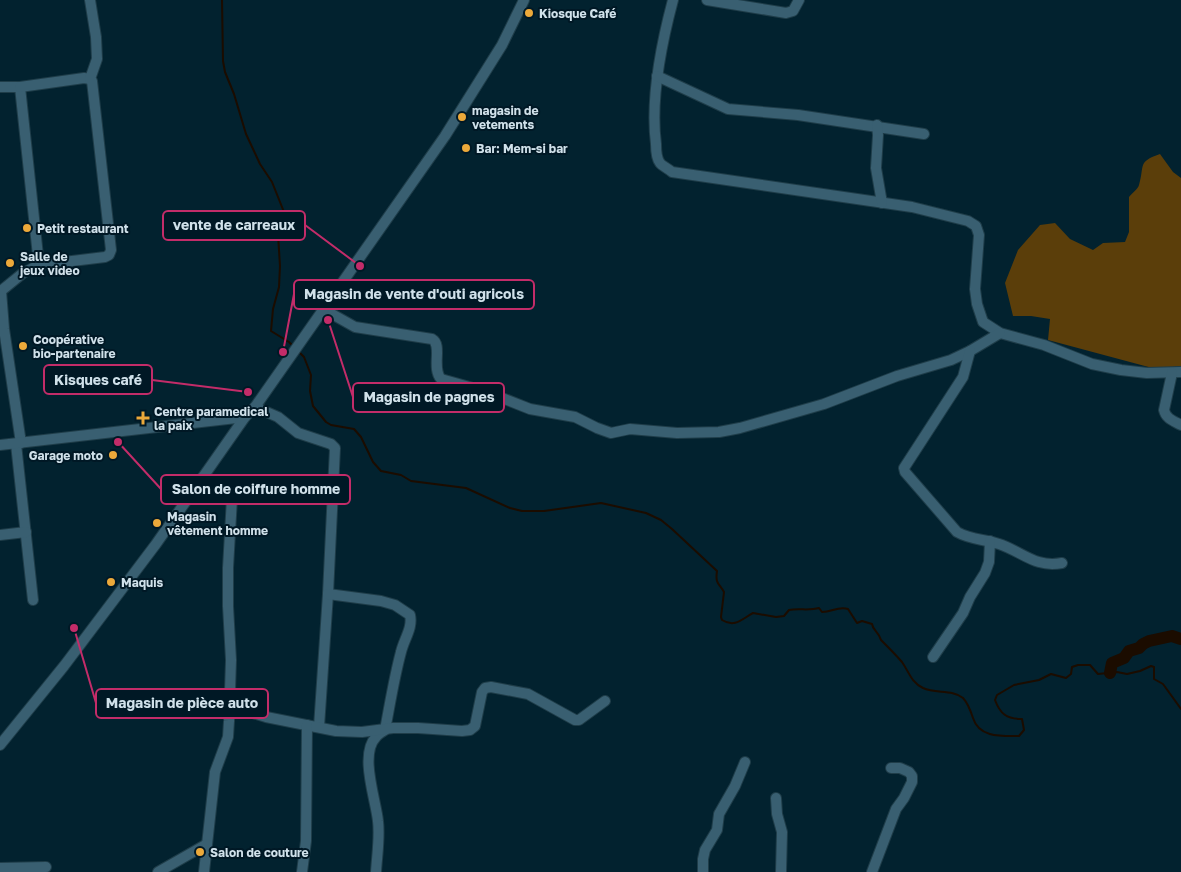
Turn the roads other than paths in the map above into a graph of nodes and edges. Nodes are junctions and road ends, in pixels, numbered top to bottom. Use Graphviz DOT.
graph roads {
  1 [pos="90,0"];
  2 [pos="524,0"];
  3 [pos="672,0"];
  4 [pos="707,0"];
  5 [pos="799,0"];
  6 [pos="658,76"];
  7 [pos="90,79"];
  8 [pos="0,87"];
  9 [pos="20,87"];
  10 [pos="877,125"];
  11 [pos="924,134"];
  12 [pos="882,203"];
  13 [pos="39,266"];
  14 [pos="0,287"];
  15 [pos="323,310"];
  16 [pos="2,329"];
  17 [pos="1000,334"];
  18 [pos="970,351"];
  19 [pos="1176,372"];
  20 [pos="255,407"];
  21 [pos="245,416"];
  22 [pos="1181,425"];
  23 [pos="19,444"];
  24 [pos="0,445"];
  25 [pos="202,478"];
  26 [pos="26,532"];
  27 [pos="0,535"];
  28 [pos="990,541"];
  29 [pos="1062,563"];
  30 [pos="328,594"];
  31 [pos="33,600"];
  32 [pos="933,657"];
  33 [pos="605,701"];
  34 [pos="230,706"];
  35 [pos="307,725"];
  36 [pos="319,727"];
  37 [pos="385,730"];
  38 [pos="0,744"];
  39 [pos="745,762"];
  40 [pos="891,768"];
  41 [pos="776,798"];
  42 [pos="207,844"];
  43 [pos="46,867"];
  44 [pos="0,868"];
  45 [pos="158,872"];
  46 [pos="204,872"];
  47 [pos="302,872"];
  48 [pos="376,872"];
  49 [pos="702,872"];
  50 [pos="781,872"];
  51 [pos="872,872"];
  1 -- 7 [label="street"];
  2 -- 15 [label="street"];
  3 -- 6 [label="street"];
  4 -- 5 [label="street"];
  6 -- 10 [label="street"];
  6 -- 12 [label="street"];
  7 -- 9 [label="street"];
  7 -- 13 [label="street"];
  8 -- 9 [label="street"];
  9 -- 13 [label="street"];
  10 -- 11 [label="street"];
  10 -- 12 [label="street"];
  12 -- 17 [label="street"];
  13 -- 14 [label="street"];
  14 -- 16 [label="street"];
  15 -- 18 [label="street"];
  15 -- 20 [label="street"];
  16 -- 23 [label="street"];
  17 -- 18 [label="street"];
  17 -- 19 [label="street"];
  18 -- 28 [label="street"];
  19 -- 22 [label="street"];
  20 -- 21 [label="street"];
  20 -- 30 [label="street"];
  21 -- 23 [label="street"];
  21 -- 25 [label="street"];
  23 -- 24 [label="street"];
  23 -- 26 [label="street"];
  25 -- 34 [label="street"];
  25 -- 38 [label="street"];
  26 -- 27 [label="street"];
  26 -- 31 [label="street"];
  28 -- 29 [label="street"];
  28 -- 32 [label="street"];
  30 -- 36 [label="street"];
  30 -- 37 [label="street"];
  33 -- 37 [label="street"];
  34 -- 35 [label="street"];
  34 -- 42 [label="street"];
  35 -- 36 [label="street"];
  35 -- 47 [label="street"];
  36 -- 37 [label="street"];
  37 -- 48 [label="street"];
  39 -- 49 [label="street"];
  40 -- 51 [label="street"];
  41 -- 50 [label="street"];
  42 -- 45 [label="street"];
  42 -- 46 [label="street"];
  43 -- 44 [label="street"];
}
